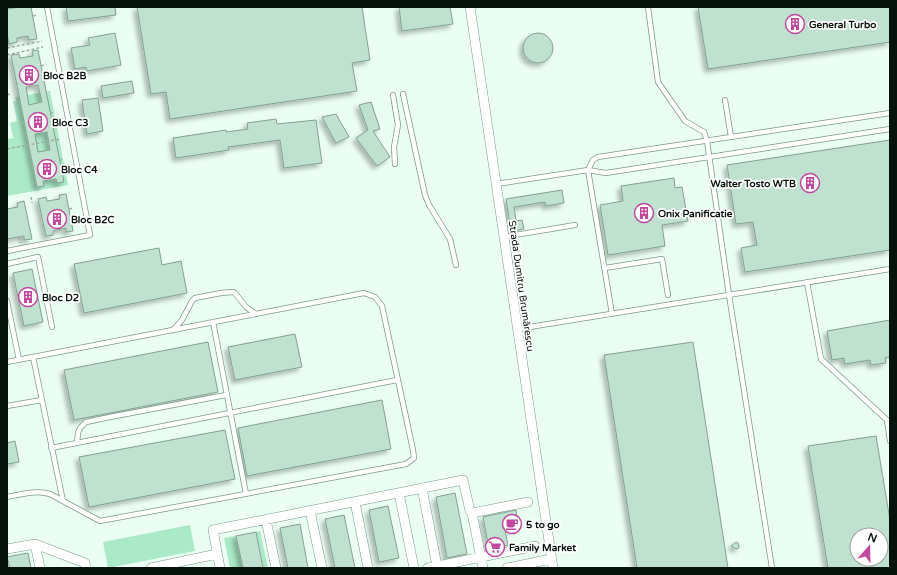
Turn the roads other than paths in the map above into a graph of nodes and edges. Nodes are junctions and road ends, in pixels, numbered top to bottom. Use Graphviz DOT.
graph roads {
  1 [pos="47,7"];
  2 [pos="470,7"];
  3 [pos="648,7"];
  4 [pos="403,94"];
  5 [pos="393,95"];
  6 [pos="725,100"];
  7 [pos="890,113"];
  8 [pos="890,129"];
  9 [pos="731,137"];
  10 [pos="707,141"];
  11 [pos="709,157"];
  12 [pos="395,164"];
  13 [pos="588,170"];
  14 [pos="496,184"];
  15 [pos="575,225"];
  16 [pos="504,237"];
  17 [pos="7,251"];
  18 [pos="7,264"];
  19 [pos="456,266"];
  20 [pos="605,268"];
  21 [pos="890,269"];
  22 [pos="807,282"];
  23 [pos="668,295"];
  24 [pos="730,295"];
  25 [pos="7,301"];
  26 [pos="256,314"];
  27 [pos="612,314"];
  28 [pos="213,322"];
  29 [pos="52,326"];
  30 [pos="517,329"];
  31 [pos="173,330"];
  32 [pos="33,357"];
  33 [pos="19,360"];
  34 [pos="7,362"];
  35 [pos="397,380"];
  36 [pos="226,395"];
  37 [pos="42,400"];
  38 [pos="7,406"];
  39 [pos="230,413"];
  40 [pos="890,441"];
  41 [pos="77,443"];
  42 [pos="51,448"];
  43 [pos="422,488"];
  44 [pos="399,493"];
  45 [pos="246,494"];
  46 [pos="7,497"];
  47 [pos="62,501"];
  48 [pos="355,502"];
  49 [pos="528,502"];
  50 [pos="310,511"];
  51 [pos="472,513"];
  52 [pos="266,520"];
  53 [pos="35,544"];
  54 [pos="535,546"];
  55 [pos="7,549"];
  56 [pos="217,554"];
  57 [pos="481,557"];
  58 [pos="552,563"];
  59 [pos="437,566"];
  60 [pos="40,568"];
  61 [pos="86,568"];
  62 [pos="151,568"];
  63 [pos="220,568"];
  64 [pos="276,568"];
  65 [pos="322,568"];
  66 [pos="368,568"];
  67 [pos="414,568"];
  68 [pos="428,568"];
  69 [pos="483,568"];
  70 [pos="507,568"];
  71 [pos="772,568"];
  1 -- 17 [label="lane"];
  2 -- 14 [label="street, Strada Dumitru Brumărescu"];
  3 -- 10 [label="lane"];
  4 -- 19 [label="lane"];
  5 -- 12 [label="lane"];
  6 -- 9 [label="lane"];
  7 -- 9 [label="lane"];
  8 -- 11 [label="lane"];
  9 -- 10 [label="lane"];
  10 -- 11 [label="lane"];
  10 -- 13 [label="lane"];
  11 -- 13 [label="lane"];
  11 -- 24 [label="lane"];
  13 -- 14 [label="lane"];
  13 -- 20 [label="lane"];
  14 -- 16 [label="street, Strada Dumitru Brumărescu"];
  15 -- 16 [label="lane"];
  16 -- 30 [label="street, Strada Dumitru Brumărescu"];
  18 -- 29 [label="lane"];
  20 -- 23 [label="lane"];
  20 -- 27 [label="lane"];
  21 -- 22 [label="lane"];
  22 -- 24 [label="lane"];
  22 -- 40 [label="lane"];
  24 -- 27 [label="lane"];
  24 -- 71 [label="lane"];
  25 -- 33 [label="lane"];
  26 -- 28 [label="lane"];
  26 -- 31 [label="lane"];
  26 -- 35 [label="lane"];
  27 -- 30 [label="lane"];
  28 -- 31 [label="lane"];
  28 -- 36 [label="lane"];
  30 -- 58 [label="street, Strada Dumitru Brumărescu"];
  31 -- 32 [label="lane"];
  32 -- 33 [label="lane"];
  32 -- 37 [label="lane"];
  33 -- 34 [label="lane"];
  35 -- 39 [label="lane"];
  35 -- 45 [label="lane"];
  36 -- 39 [label="lane"];
  36 -- 41 [label="lane"];
  37 -- 38 [label="lane"];
  37 -- 42 [label="lane"];
  39 -- 41 [label="lane"];
  39 -- 45 [label="lane"];
  41 -- 42 [label="lane"];
  42 -- 47 [label="lane"];
  43 -- 44 [label="street"];
  43 -- 51 [label="street"];
  43 -- 59 [label="street"];
  44 -- 48 [label="street"];
  44 -- 67 [label="street"];
  45 -- 47 [label="lane"];
  46 -- 47 [label="lane"];
  48 -- 50 [label="street"];
  48 -- 66 [label="street"];
  49 -- 51 [label="street"];
  50 -- 52 [label="street"];
  50 -- 65 [label="street"];
  51 -- 57 [label="street"];
  52 -- 56 [label="street"];
  52 -- 64 [label="street"];
  53 -- 55 [label="street"];
  53 -- 60 [label="street"];
  53 -- 61 [label="street"];
  54 -- 57 [label="street"];
  56 -- 62 [label="street"];
  56 -- 63 [label="street"];
  57 -- 59 [label="street"];
  57 -- 69 [label="street"];
  58 -- 70 [label="street"];
  59 -- 68 [label="street"];
}
